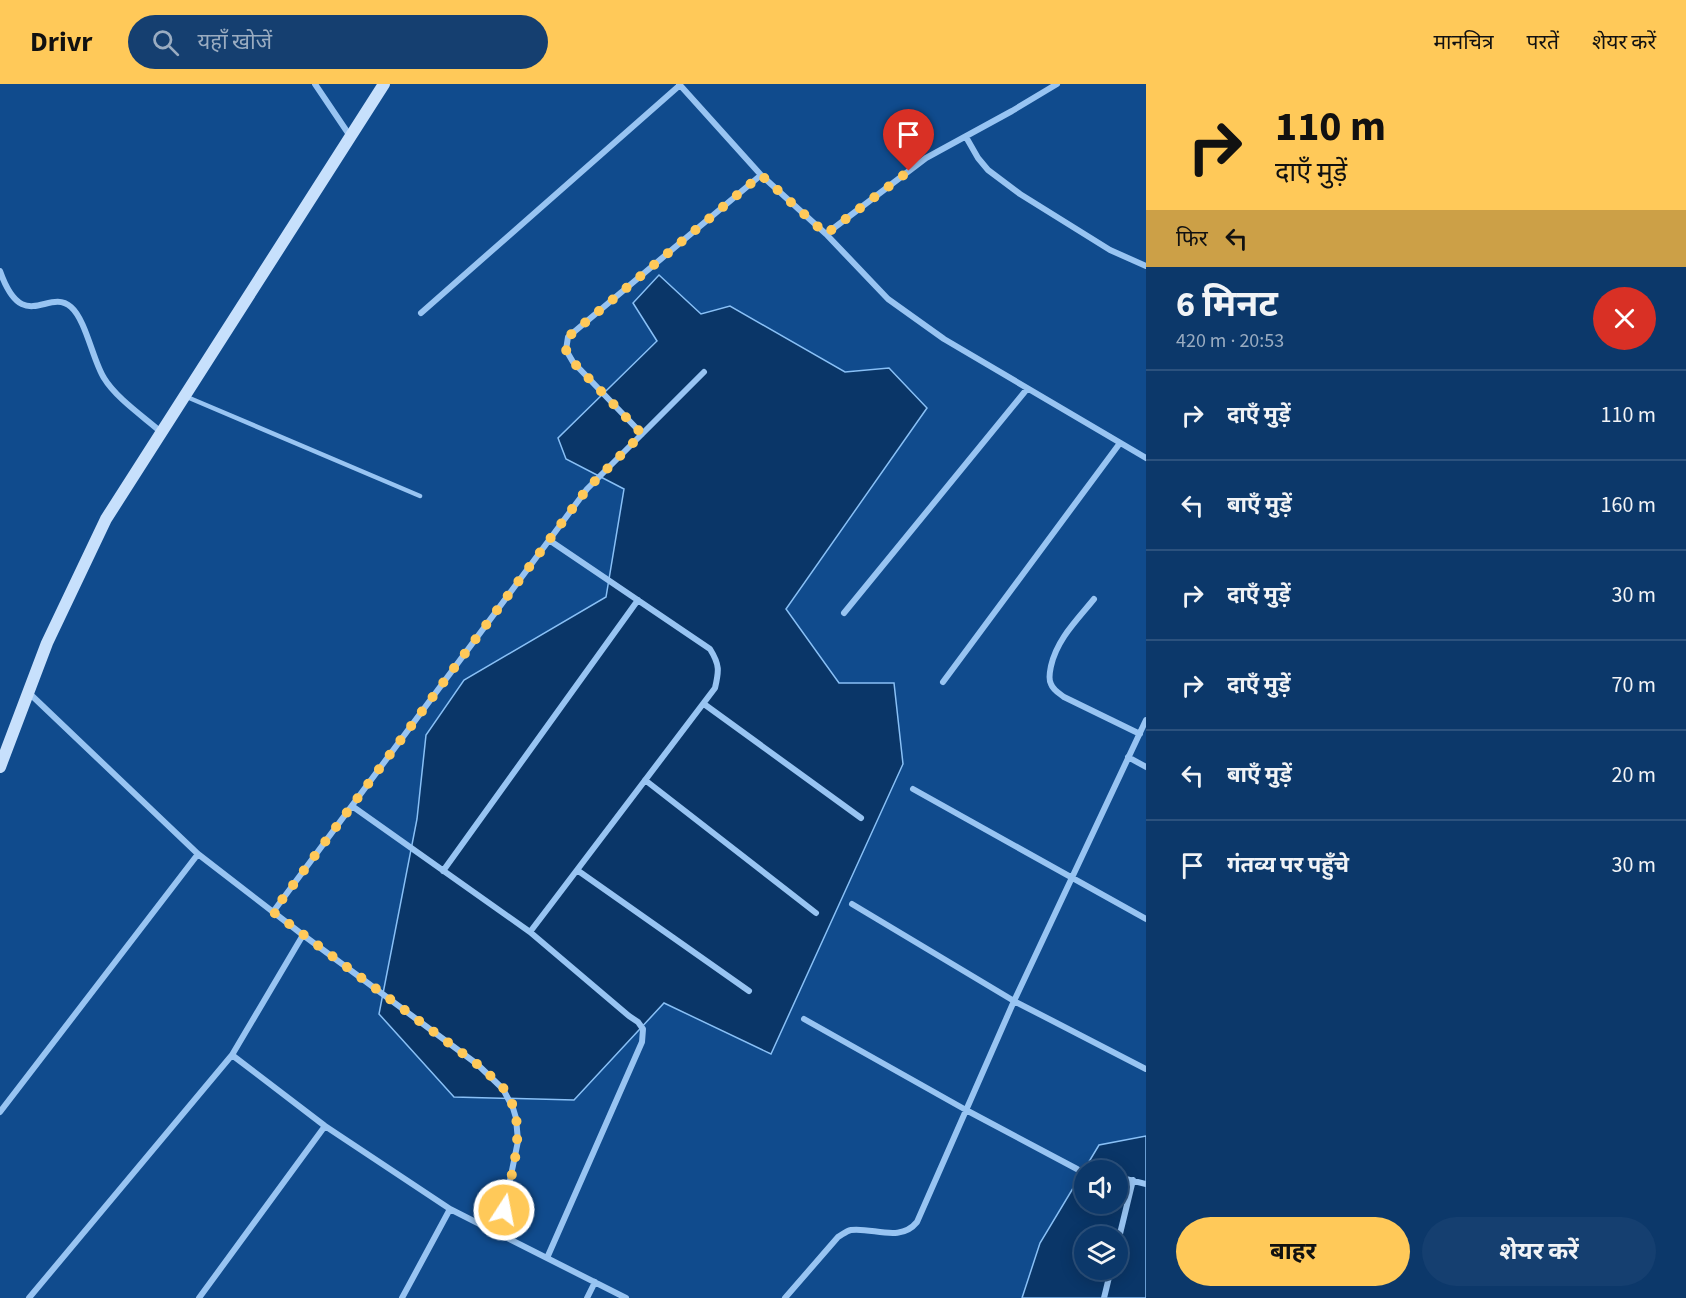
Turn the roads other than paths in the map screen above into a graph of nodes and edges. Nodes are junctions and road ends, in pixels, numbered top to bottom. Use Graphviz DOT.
graph roads {
  1 [pos="315,84"];
  2 [pos="384,84"];
  3 [pos="679,84"];
  4 [pos="1057,84"];
  5 [pos="350,136"];
  6 [pos="966,137"];
  7 [pos="761,175"];
  8 [pos="826,234"];
  9 [pos="1146,266"];
  10 [pos="0,271"];
  11 [pos="421,313"];
  12 [pos="704,372"];
  13 [pos="1027,388"];
  14 [pos="184,396"];
  15 [pos="161,432"];
  16 [pos="642,434"];
  17 [pos="1120,443"];
  18 [pos="1146,458"];
  19 [pos="420,496"];
  20 [pos="549,540"];
  21 [pos="1094,599"];
  22 [pos="638,600"];
  23 [pos="844,613"];
  24 [pos="943,682"];
  25 [pos="28,692"];
  26 [pos="704,704"];
  27 [pos="1146,720"];
  28 [pos="1140,734"];
  29 [pos="1128,758"];
  30 [pos="0,767"];
  31 [pos="1146,767"];
  32 [pos="645,780"];
  33 [pos="913,789"];
  34 [pos="352,806"];
  35 [pos="861,818"];
  36 [pos="198,854"];
  37 [pos="443,870"];
  38 [pos="577,870"];
  39 [pos="1072,878"];
  40 [pos="852,904"];
  41 [pos="273,912"];
  42 [pos="816,914"];
  43 [pos="1146,919"];
  44 [pos="530,932"];
  45 [pos="303,934"];
  46 [pos="749,992"];
  47 [pos="1014,1001"];
  48 [pos="804,1019"];
  49 [pos="232,1055"];
  50 [pos="1146,1069"];
  51 [pos="966,1110"];
  52 [pos="0,1112"];
  53 [pos="325,1126"];
  54 [pos="1074,1167"];
  55 [pos="1128,1179"];
  56 [pos="1133,1180"];
  57 [pos="1146,1184"];
  58 [pos="450,1209"];
  59 [pos="1122,1226"];
  60 [pos="499,1234"];
  61 [pos="546,1257"];
  62 [pos="1108,1280"];
  63 [pos="595,1282"];
  64 [pos="29,1298"];
  65 [pos="199,1298"];
  66 [pos="402,1298"];
  67 [pos="587,1298"];
  68 [pos="626,1298"];
  69 [pos="785,1298"];
  70 [pos="1104,1298"];
  1 -- 5 [label="street"];
  2 -- 5 [label="street"];
  3 -- 7 [label="street"];
  3 -- 11 [label="street"];
  4 -- 6 [label="street"];
  5 -- 14 [label="street"];
  6 -- 8 [label="street"];
  6 -- 9 [label="street"];
  7 -- 8 [label="street"];
  7 -- 16 [label="street"];
  8 -- 13 [label="street"];
  10 -- 15 [label="street"];
  12 -- 16 [label="street"];
  13 -- 17 [label="street"];
  13 -- 23 [label="street"];
  14 -- 15 [label="street"];
  14 -- 19 [label="lane"];
  15 -- 25 [label="street"];
  16 -- 20 [label="street"];
  17 -- 18 [label="street"];
  17 -- 24 [label="street"];
  20 -- 22 [label="street"];
  20 -- 34 [label="street"];
  21 -- 28 [label="street"];
  22 -- 26 [label="street"];
  22 -- 37 [label="street"];
  25 -- 30 [label="street"];
  25 -- 36 [label="street"];
  26 -- 32 [label="street"];
  26 -- 35 [label="street"];
  27 -- 28 [label="street"];
  28 -- 29 [label="street"];
  29 -- 31 [label="street"];
  29 -- 39 [label="street"];
  32 -- 38 [label="street"];
  32 -- 42 [label="street"];
  33 -- 39 [label="street"];
  34 -- 37 [label="street"];
  34 -- 41 [label="street"];
  36 -- 41 [label="street"];
  36 -- 52 [label="street"];
  37 -- 44 [label="street"];
  38 -- 44 [label="street"];
  38 -- 46 [label="street"];
  39 -- 43 [label="street"];
  39 -- 47 [label="street"];
  40 -- 47 [label="street"];
  41 -- 45 [label="street"];
  44 -- 61 [label="street"];
  45 -- 49 [label="street"];
  45 -- 60 [label="street"];
  47 -- 50 [label="street"];
  47 -- 51 [label="street"];
  48 -- 51 [label="street"];
  49 -- 53 [label="street"];
  49 -- 64 [label="street"];
  51 -- 54 [label="street"];
  51 -- 69 [label="street"];
  53 -- 58 [label="street"];
  53 -- 65 [label="street"];
  55 -- 56 [label="street"];
  56 -- 57 [label="street"];
  56 -- 59 [label="street"];
  58 -- 60 [label="street"];
  58 -- 66 [label="street"];
  60 -- 61 [label="street"];
  61 -- 63 [label="street"];
  62 -- 70 [label="street"];
  63 -- 67 [label="street"];
  63 -- 68 [label="street"];
}
